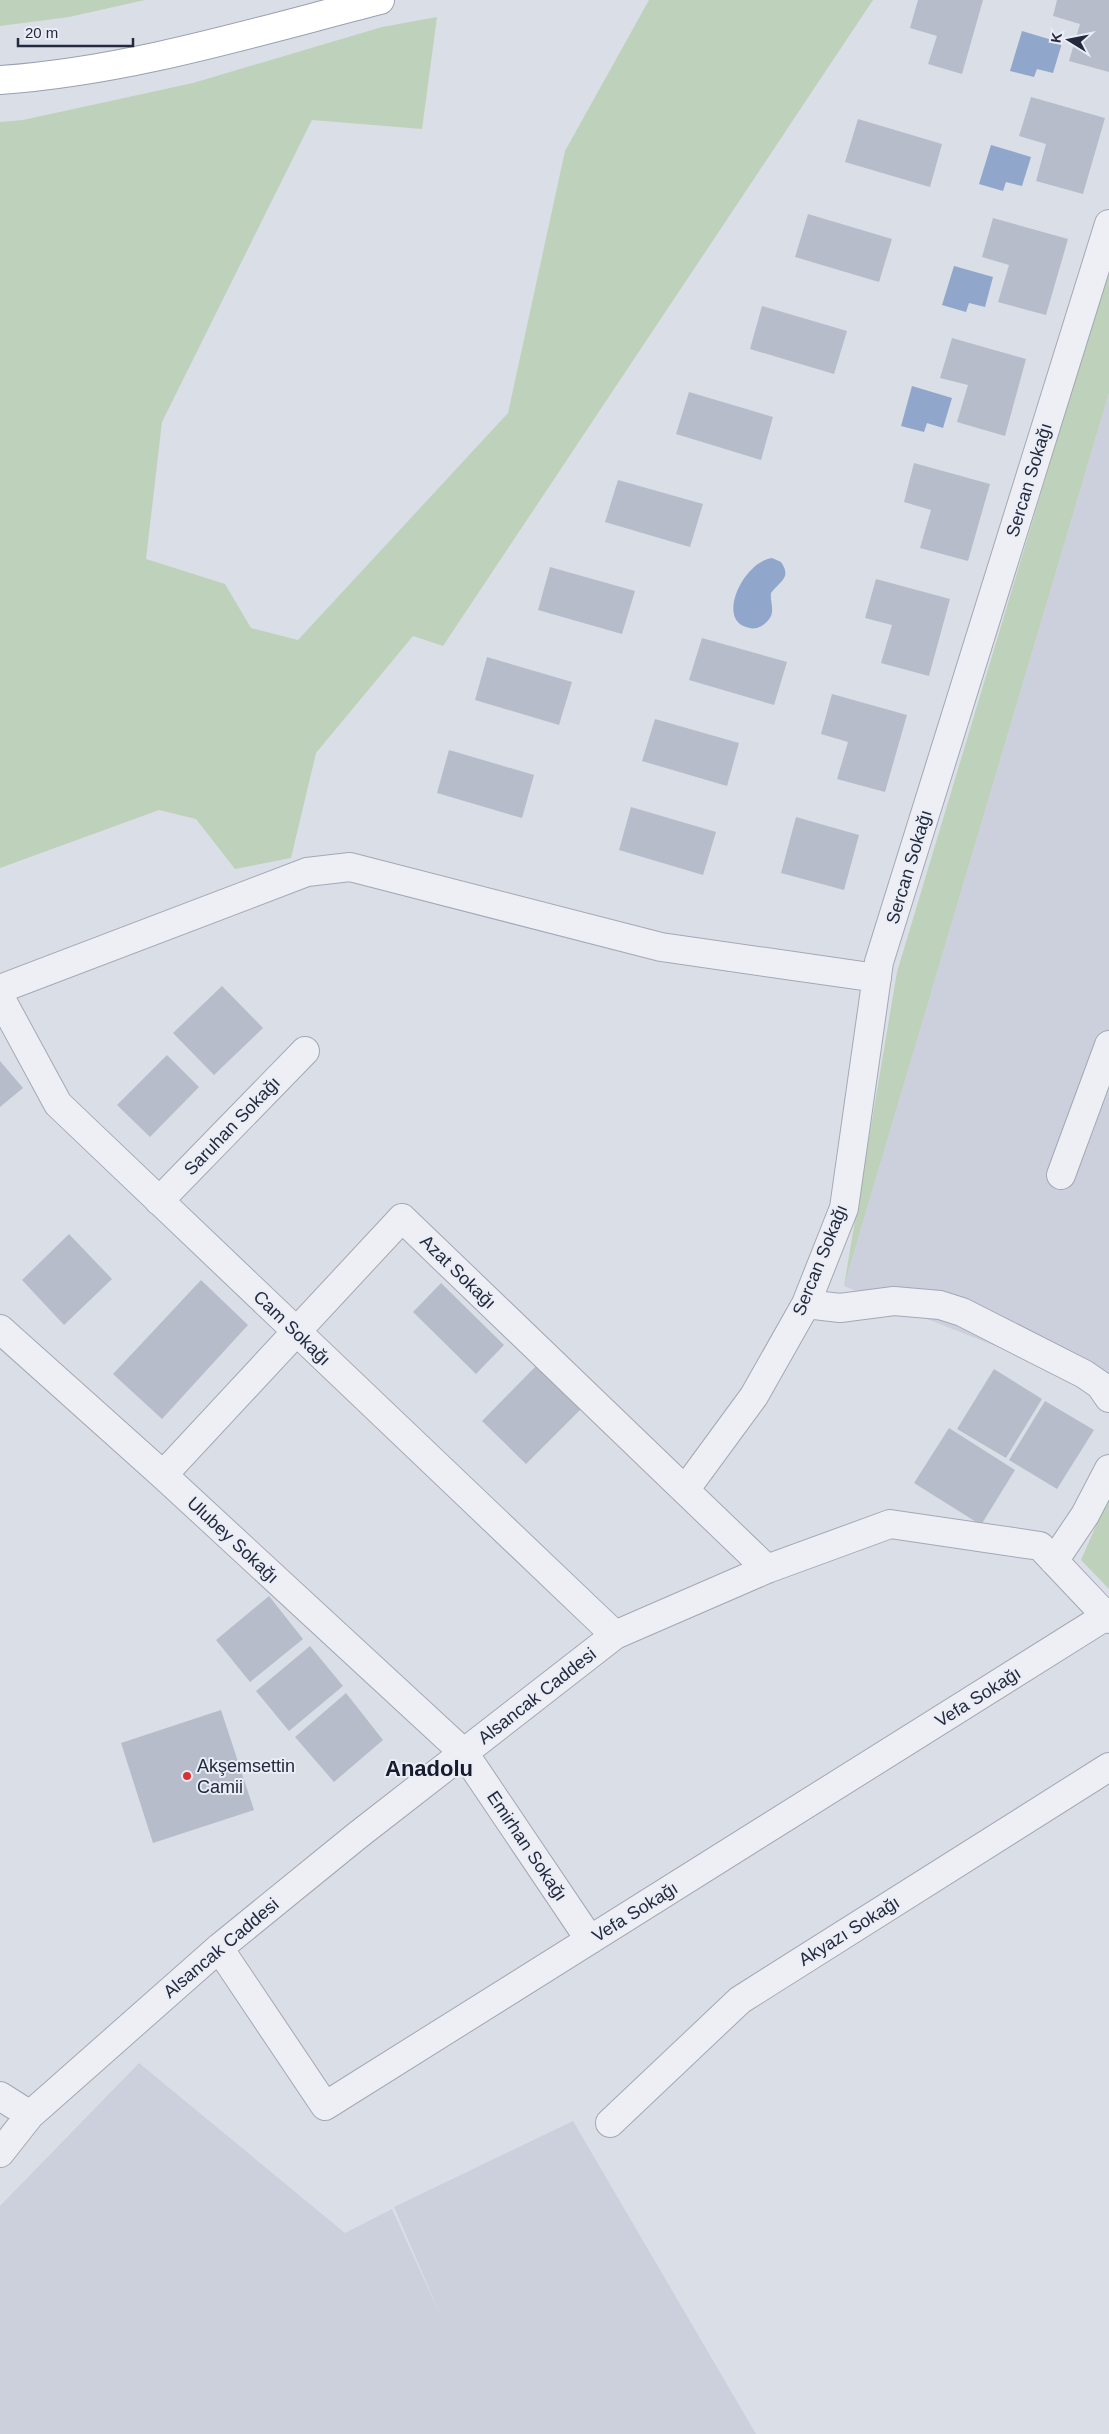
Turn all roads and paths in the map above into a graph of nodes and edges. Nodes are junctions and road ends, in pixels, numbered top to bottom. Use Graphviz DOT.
graph roads {
  1 [pos="380,0"];
  2 [pos="0,80"];
  3 [pos="1109,224"];
  4 [pos="877,978"];
  5 [pos="0,989"];
  6 [pos="0,997"];
  7 [pos="1109,1045"];
  8 [pos="305,1051"];
  9 [pos="1061,1175"];
  10 [pos="159,1201"];
  11 [pos="806,1304"];
  12 [pos="0,1329"];
  13 [pos="296,1332"];
  14 [pos="1109,1398"];
  15 [pos="1109,1469"];
  16 [pos="163,1475"];
  17 [pos="685,1490"];
  18 [pos="1054,1561"];
  19 [pos="767,1569"];
  20 [pos="1108,1618"];
  21 [pos="615,1635"];
  22 [pos="464,1753"];
  23 [pos="1109,1767"];
  24 [pos="590,1940"];
  25 [pos="219,1948"];
  26 [pos="0,2096"];
  27 [pos="30,2115"];
  28 [pos="610,2122"];
  29 [pos="0,2153"];
  1 -- 2 [label="main road"];
  3 -- 4 [label="street, Sercan Sokağı"];
  4 -- 5 [label="street"];
  4 -- 11 [label="street, Sercan Sokağı"];
  6 -- 10 [label="street, Cam Sokağı"];
  7 -- 9 [label="street"];
  8 -- 10 [label="street, Saruhan Sokağı"];
  10 -- 13 [label="street, Cam Sokağı"];
  11 -- 14 [label="street"];
  11 -- 17 [label="street, Sercan Sokağı"];
  12 -- 16 [label="street, Ulubey Sokağı"];
  13 -- 16 [label="street, Azat Sokağı"];
  13 -- 17 [label="street, Azat Sokağı"];
  13 -- 21 [label="street, Cam Sokağı"];
  15 -- 18 [label="street"];
  16 -- 22 [label="street, Ulubey Sokağı"];
  17 -- 19 [label="street, Azat Sokağı"];
  18 -- 19 [label="street, Alsancak Caddesi"];
  18 -- 20 [label="street, Alsancak Caddesi"];
  19 -- 21 [label="street, Alsancak Caddesi"];
  20 -- 24 [label="street, Vefa Sokağı"];
  21 -- 22 [label="street, Alsancak Caddesi"];
  22 -- 24 [label="street, Emirhan Sokağı"];
  22 -- 25 [label="street, Alsancak Caddesi"];
  23 -- 28 [label="street, Akyazı Sokağı"];
  24 -- 25 [label="street, Vefa Sokağı"];
  25 -- 27 [label="street, Alsancak Caddesi"];
  26 -- 27 [label="street"];
  27 -- 29 [label="street, Alsancak Caddesi"];
}
